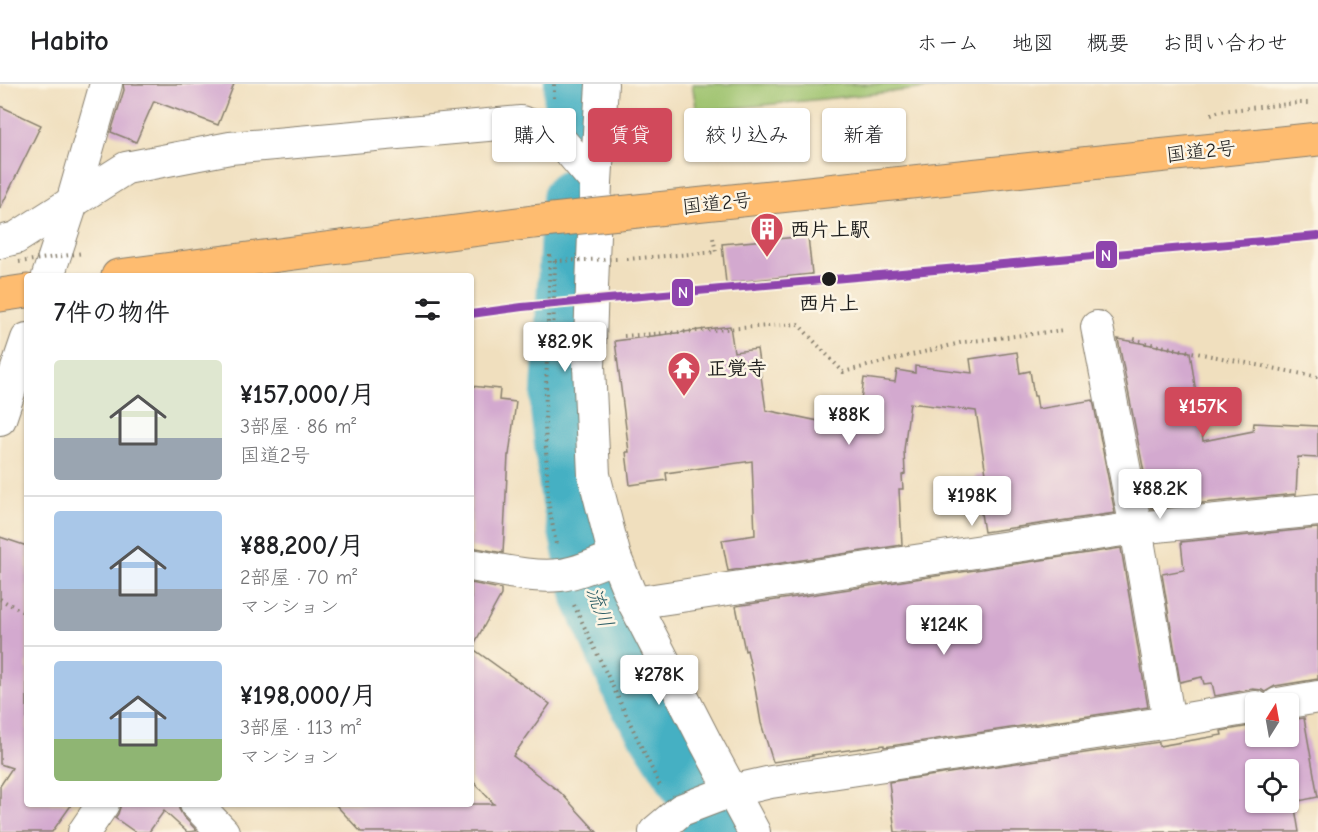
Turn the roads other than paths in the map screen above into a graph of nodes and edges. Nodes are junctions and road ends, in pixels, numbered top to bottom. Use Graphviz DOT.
graph roads {
  1 [pos="106,84"];
  2 [pos="602,84"];
  3 [pos="1318,139"];
  4 [pos="596,182"];
  5 [pos="72,203"];
  6 [pos="16,265"];
  7 [pos="49,273"];
  8 [pos="141,273"];
  9 [pos="0,295"];
  10 [pos="1097,327"];
  11 [pos="24,348"];
  12 [pos="0,419"];
  13 [pos="1318,510"];
  14 [pos="1136,528"];
  15 [pos="606,560"];
  16 [pos="474,566"];
  17 [pos="634,603"];
  18 [pos="1318,697"];
  19 [pos="1299,700"];
  20 [pos="1245,709"];
  21 [pos="1169,722"];
  22 [pos="725,793"];
  23 [pos="101,807"];
  24 [pos="199,807"];
  25 [pos="84,832"];
  26 [pos="223,832"];
  27 [pos="655,832"];
  28 [pos="754,832"];
  1 -- 5 [label="street"];
  2 -- 4 [label="street"];
  3 -- 8 [label="highway, 国道2号, bridge"];
  4 -- 5 [label="street"];
  4 -- 15 [label="street"];
  5 -- 6 [label="street"];
  5 -- 7 [label="street"];
  6 -- 9 [label="highway"];
  10 -- 14 [label="street"];
  11 -- 12 [label="street"];
  13 -- 14 [label="street"];
  14 -- 17 [label="street"];
  14 -- 21 [label="street"];
  15 -- 16 [label="street"];
  15 -- 17 [label="street"];
  17 -- 22 [label="street"];
  18 -- 19 [label="street"];
  20 -- 21 [label="street"];
  21 -- 22 [label="street"];
  22 -- 27 [label="street"];
  22 -- 28 [label="street"];
  23 -- 25 [label="street"];
  24 -- 26 [label="street"];
}
